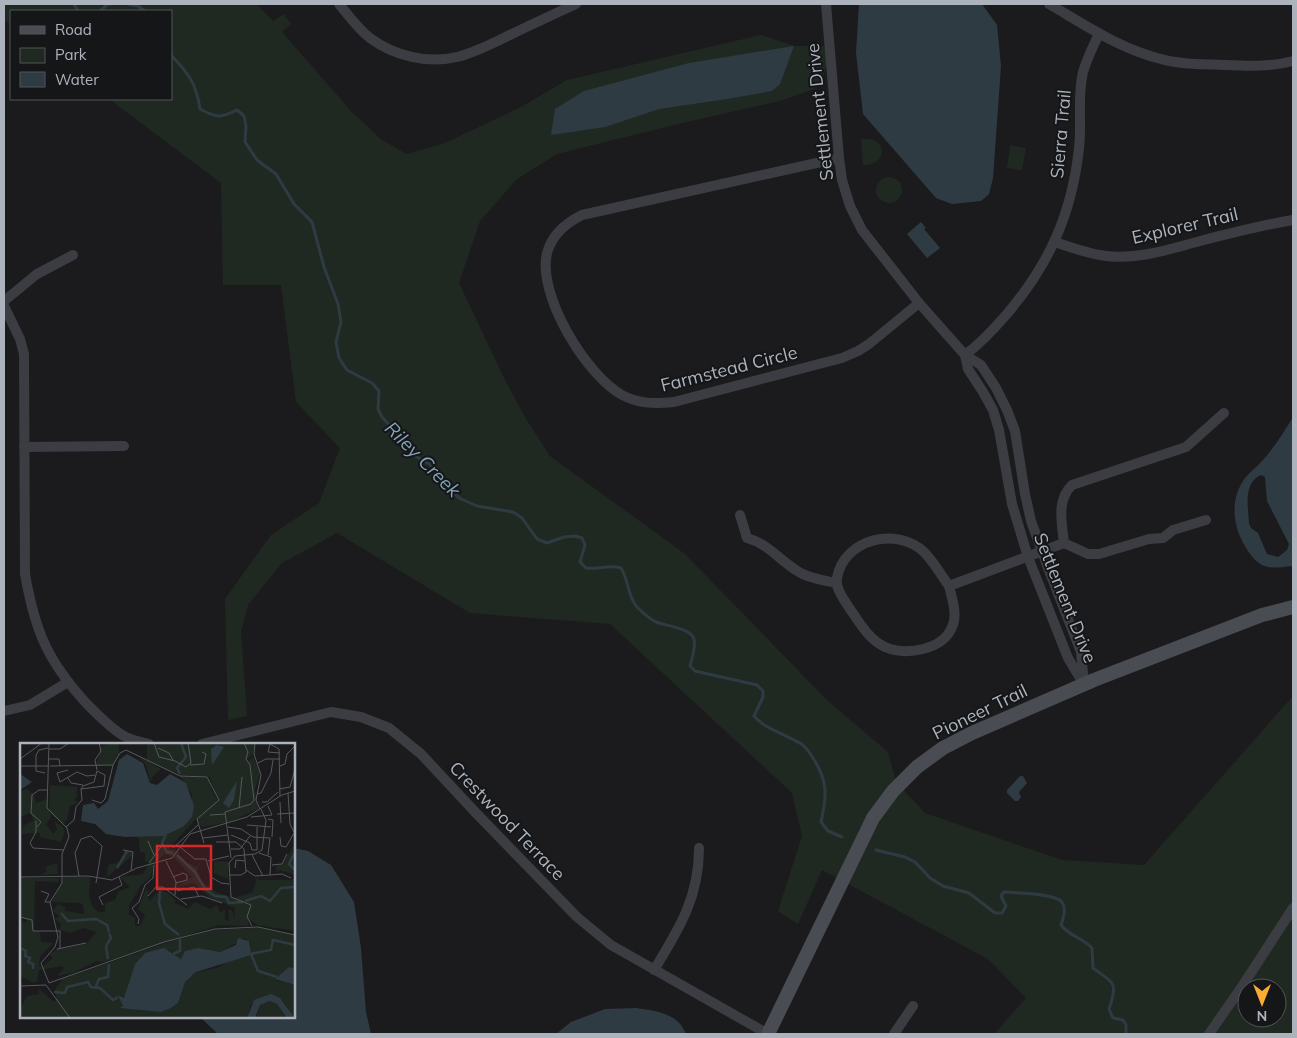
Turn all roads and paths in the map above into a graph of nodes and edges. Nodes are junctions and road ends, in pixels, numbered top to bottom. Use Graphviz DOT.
graph roads {
  1 [pos="339,4"];
  2 [pos="576,4"];
  3 [pos="826,4"];
  4 [pos="1049,4"];
  5 [pos="1099,34"];
  6 [pos="1293,61"];
  7 [pos="838,158"];
  8 [pos="1293,220"];
  9 [pos="1055,242"];
  10 [pos="73,255"];
  11 [pos="4,301"];
  12 [pos="919,303"];
  13 [pos="4,306"];
  14 [pos="965,355"];
  15 [pos="1224,413"];
  16 [pos="124,446"];
  17 [pos="24,447"];
  18 [pos="740,515"];
  19 [pos="1206,520"];
  20 [pos="1064,543"];
  21 [pos="1042,552"];
  22 [pos="1028,557"];
  23 [pos="836,583"];
  24 [pos="949,586"];
  25 [pos="1293,607"];
  26 [pos="68,682"];
  27 [pos="1084,684"];
  28 [pos="4,711"];
  29 [pos="146,743"];
  30 [pos="206,743"];
  31 [pos="699,848"];
  32 [pos="1293,908"];
  33 [pos="654,970"];
  34 [pos="913,1006"];
  35 [pos="768,1034"];
  36 [pos="894,1034"];
  37 [pos="1209,1034"];
  1 -- 2 [label="street"];
  3 -- 7 [label="street, Settlement Drive"];
  4 -- 5 [label="street"];
  5 -- 6 [label="street"];
  5 -- 9 [label="street, Sierra Trail"];
  7 -- 12 [label="street, Settlement Drive"];
  7 -- 12 [label="street, Farmstead Circle"];
  8 -- 9 [label="street, Explorer Trail"];
  9 -- 14 [label="street, Sierra Trail"];
  10 -- 11 [label="street"];
  12 -- 14 [label="street, Settlement Drive"];
  13 -- 17 [label="street"];
  14 -- 21 [label="street, Settlement Drive"];
  14 -- 22 [label="street, Settlement Drive"];
  15 -- 20 [label="street"];
  16 -- 17 [label="street"];
  17 -- 26 [label="street"];
  18 -- 23 [label="street"];
  19 -- 20 [label="street"];
  20 -- 21 [label="street"];
  21 -- 22 [label="street"];
  21 -- 27 [label="street, Settlement Drive"];
  22 -- 24 [label="street"];
  22 -- 27 [label="street, Settlement Drive"];
  23 -- 24 [label="street"];
  23 -- 24 [label="street"];
  25 -- 27 [label="main road, Pioneer Trail"];
  26 -- 28 [label="street"];
  26 -- 29 [label="street"];
  27 -- 35 [label="main road, Pioneer Trail"];
  30 -- 33 [label="street, Crestwood Terrace"];
  31 -- 33 [label="street"];
  32 -- 37 [label="street"];
  33 -- 35 [label="street, Crestwood Terrace"];
  34 -- 36 [label="street"];
}
